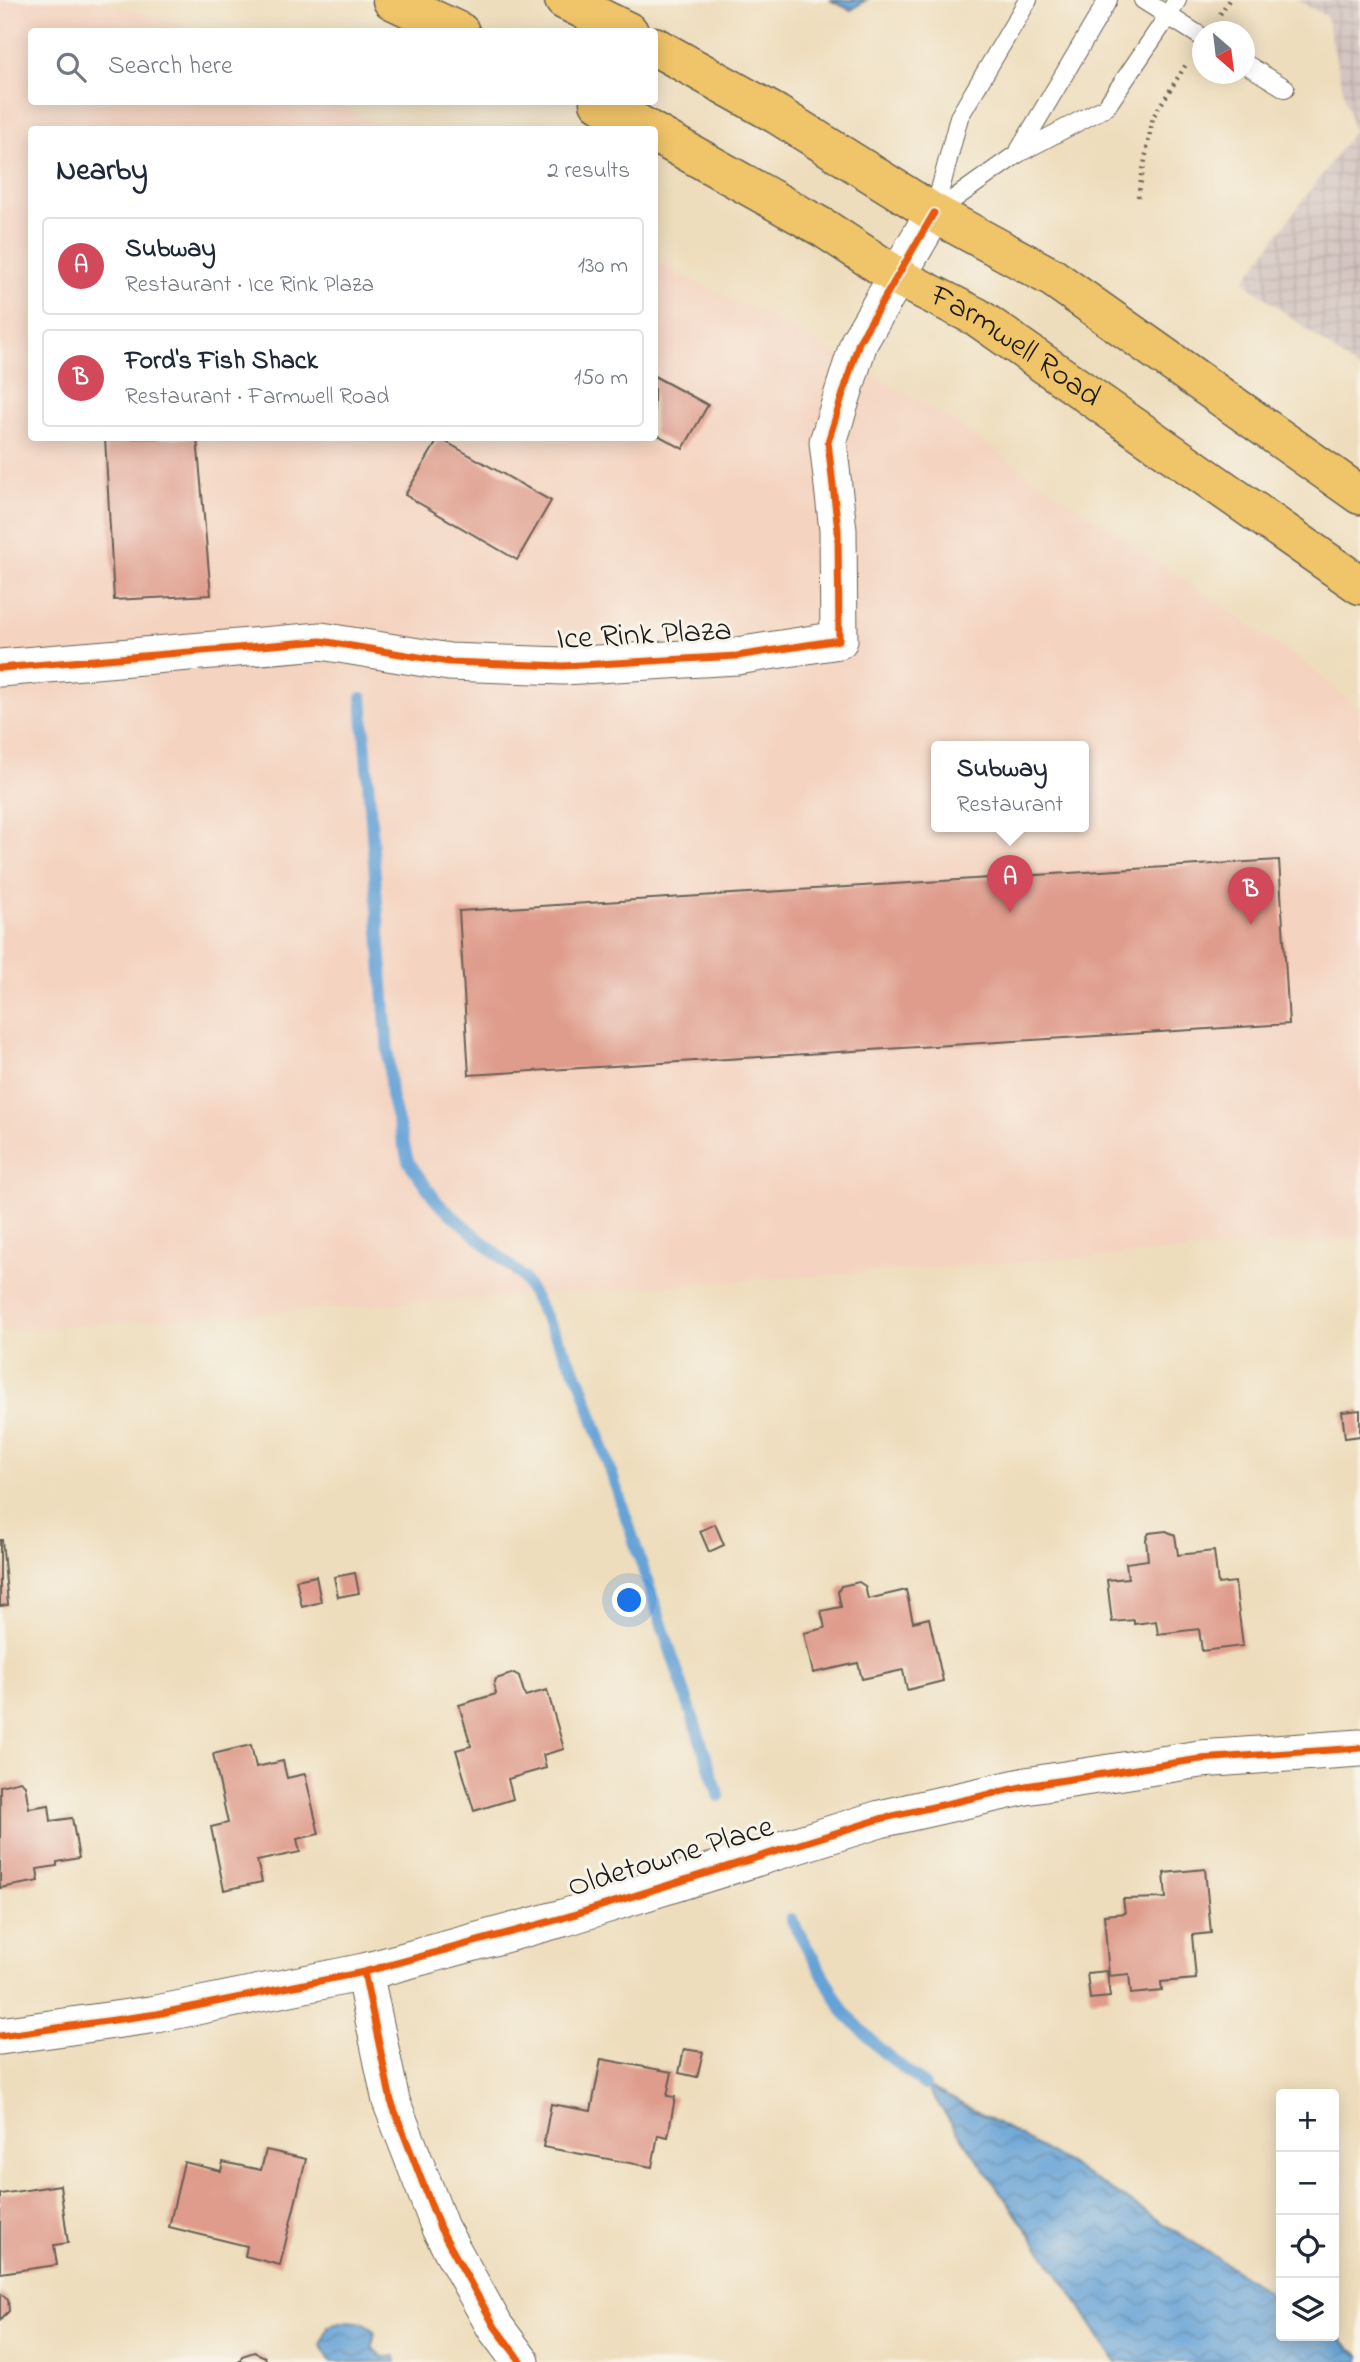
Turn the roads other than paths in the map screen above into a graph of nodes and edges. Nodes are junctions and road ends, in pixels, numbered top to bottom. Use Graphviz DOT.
graph roads {
  1 [pos="392,0"];
  2 [pos="564,0"];
  3 [pos="1028,0"];
  4 [pos="1108,0"];
  5 [pos="1143,0"];
  6 [pos="1173,8"];
  7 [pos="1192,27"];
  8 [pos="452,28"];
  9 [pos="621,28"];
  10 [pos="658,48"];
  11 [pos="1255,70"];
  12 [pos="1285,88"];
  13 [pos="604,105"];
  14 [pos="642,126"];
  15 [pos="658,135"];
  16 [pos="1017,154"];
  17 [pos="934,213"];
  18 [pos="898,277"];
  19 [pos="1360,495"];
  20 [pos="1360,585"];
  21 [pos="0,668"];
  22 [pos="1360,1748"];
  23 [pos="364,1972"];
  24 [pos="0,2036"];
  25 [pos="521,2362"];
  1 -- 8 [label="main road"];
  2 -- 9 [label="main road"];
  3 -- 17 [label="lane"];
  4 -- 16 [label="lane"];
  5 -- 6 [label="lane"];
  6 -- 7 [label="lane"];
  6 -- 16 [label="lane"];
  10 -- 17 [label="main road"];
  11 -- 12 [label="lane"];
  13 -- 14 [label="main road"];
  15 -- 18 [label="main road, Farmwell Road"];
  16 -- 17 [label="lane"];
  17 -- 18 [label="street, Ice Rink Plaza"];
  17 -- 19 [label="main road"];
  18 -- 20 [label="main road, Farmwell Road"];
  18 -- 21 [label="street, Ice Rink Plaza"];
  22 -- 23 [label="street, Oldetowne Place"];
  23 -- 24 [label="street, Oldetowne Place"];
  23 -- 25 [label="street"];
}
